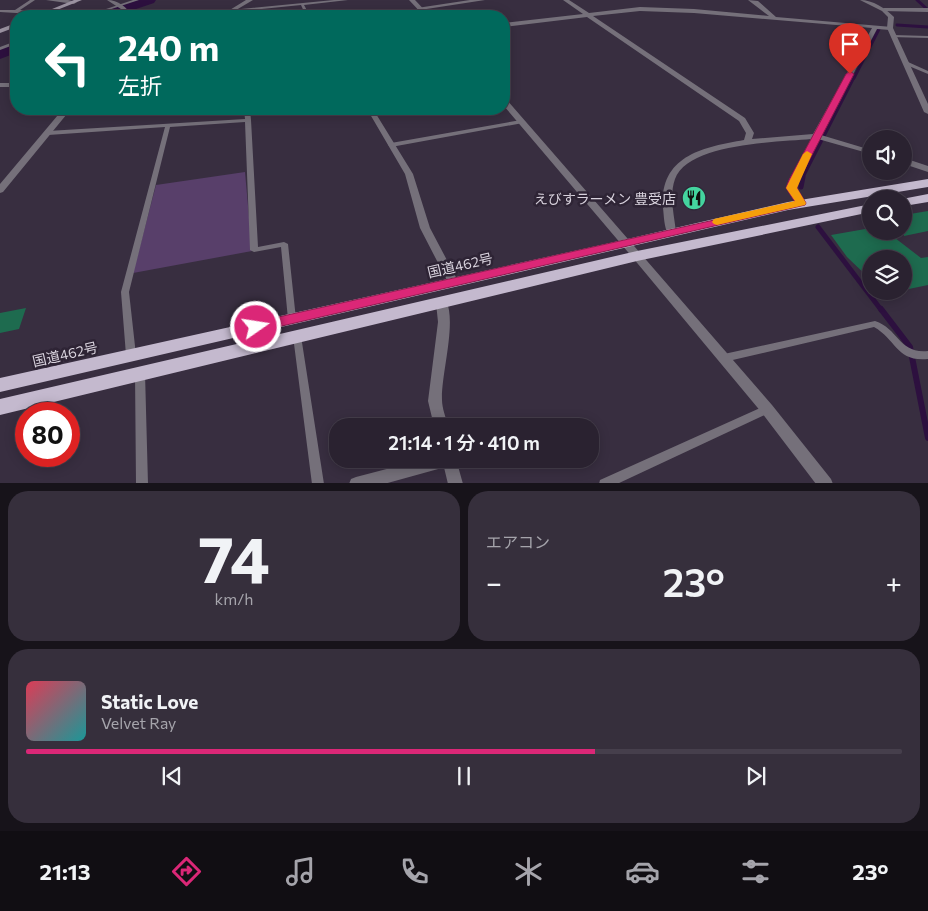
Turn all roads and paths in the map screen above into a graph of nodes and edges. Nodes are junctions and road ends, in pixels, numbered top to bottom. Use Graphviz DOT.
graph roads {
  1 [pos="33,0"];
  2 [pos="49,0"];
  3 [pos="110,0"];
  4 [pos="137,0"];
  5 [pos="250,0"];
  6 [pos="346,0"];
  7 [pos="412,0"];
  8 [pos="482,0"];
  9 [pos="566,0"];
  10 [pos="751,0"];
  11 [pos="863,0"];
  12 [pos="77,1"];
  13 [pos="302,4"];
  14 [pos="120,6"];
  15 [pos="420,8"];
  16 [pos="18,10"];
  17 [pos="53,10"];
  18 [pos="107,10"];
  19 [pos="126,10"];
  20 [pos="233,10"];
  21 [pos="241,10"];
  22 [pos="305,10"];
  23 [pos="884,10"];
  24 [pos="928,10"];
  25 [pos="588,15"];
  26 [pos="776,19"];
  27 [pos="510,24"];
  28 [pos="875,27"];
  29 [pos="890,28"];
  30 [pos="893,36"];
  31 [pos="928,37"];
  32 [pos="906,63"];
  33 [pos="928,73"];
  34 [pos="510,109"];
  35 [pos="928,111"];
  36 [pos="62,115"];
  37 [pos="248,115"];
  38 [pos="373,115"];
  39 [pos="248,120"];
  40 [pos="521,122"];
  41 [pos="168,125"];
  42 [pos="48,133"];
  43 [pos="821,137"];
  44 [pos="746,142"];
  45 [pos="390,144"];
  46 [pos="862,149"];
  47 [pos="912,164"];
  48 [pos="928,169"];
  49 [pos="928,183"];
  50 [pos="0,190"];
  51 [pos="928,198"];
  52 [pos="912,201"];
  53 [pos="801,203"];
  54 [pos="862,210"];
  55 [pos="671,232"];
  56 [pos="632,250"];
  57 [pos="454,283"];
  58 [pos="442,303"];
  59 [pos="292,319"];
  60 [pos="297,336"];
  61 [pos="131,355"];
  62 [pos="925,356"];
  63 [pos="724,358"];
  64 [pos="140,373"];
  65 [pos="0,385"];
  66 [pos="0,407"];
  67 [pos="767,409"];
  68 [pos="439,418"];
  69 [pos="416,468"];
  70 [pos="452,468"];
  71 [pos="142,483"];
  72 [pos="318,483"];
  73 [pos="360,483"];
  74 [pos="456,483"];
  75 [pos="606,483"];
  76 [pos="825,483"];
  1 -- 16 [label="lane"];
  2 -- 12 [label="street"];
  3 -- 14 [label="street"];
  4 -- 14 [label="lane"];
  5 -- 20 [label="street"];
  6 -- 13 [label="lane"];
  7 -- 15 [label="street"];
  8 -- 15 [label="street"];
  9 -- 25 [label="street"];
  10 -- 26 [label="street"];
  11 -- 23 [label="street"];
  12 -- 17 [label="main road"];
  13 -- 21 [label="lane"];
  13 -- 22 [label="lane"];
  14 -- 18 [label="lane"];
  14 -- 19 [label="street"];
  23 -- 24 [label="street"];
  23 -- 29 [label="street"];
  25 -- 26 [label="street"];
  25 -- 27 [label="street"];
  25 -- 44 [label="street"];
  26 -- 28 [label="street"];
  28 -- 29 [label="street"];
  28 -- 43 [label="street"];
  29 -- 30 [label="street"];
  30 -- 31 [label="lane"];
  30 -- 32 [label="street"];
  32 -- 33 [label="lane"];
  32 -- 35 [label="street"];
  34 -- 40 [label="street"];
  36 -- 42 [label="street"];
  37 -- 39 [label="lane"];
  38 -- 45 [label="street"];
  39 -- 41 [label="lane"];
  39 -- 59 [label="lane"];
  40 -- 45 [label="lane"];
  40 -- 56 [label="street"];
  41 -- 42 [label="lane"];
  41 -- 61 [label="lane"];
  42 -- 50 [label="street"];
  43 -- 44 [label="street"];
  43 -- 46 [label="street"];
  43 -- 53 [label="street"];
  44 -- 55 [label="street"];
  45 -- 57 [label="street"];
  47 -- 48 [label="street"];
  49 -- 53 [label="highway, 国道462号"];
  51 -- 52 [label="highway"];
  53 -- 55 [label="highway, 国道462号"];
  54 -- 56 [label="highway, 国道462号"];
  55 -- 56 [label="highway, 国道462号"];
  56 -- 57 [label="highway, 国道462号"];
  56 -- 58 [label="highway, 国道462号"];
  56 -- 63 [label="street"];
  57 -- 59 [label="highway, 国道462号"];
  58 -- 60 [label="highway, 国道462号"];
  58 -- 68 [label="street"];
  59 -- 61 [label="highway, 国道462号"];
  60 -- 64 [label="highway, 国道462号"];
  60 -- 72 [label="lane"];
  61 -- 65 [label="highway, 国道462号"];
  62 -- 63 [label="lane"];
  63 -- 67 [label="street"];
  64 -- 66 [label="highway, 国道462号"];
  64 -- 71 [label="lane"];
  67 -- 75 [label="lane"];
  67 -- 76 [label="street"];
  69 -- 73 [label="street"];
  70 -- 74 [label="street"];
}
